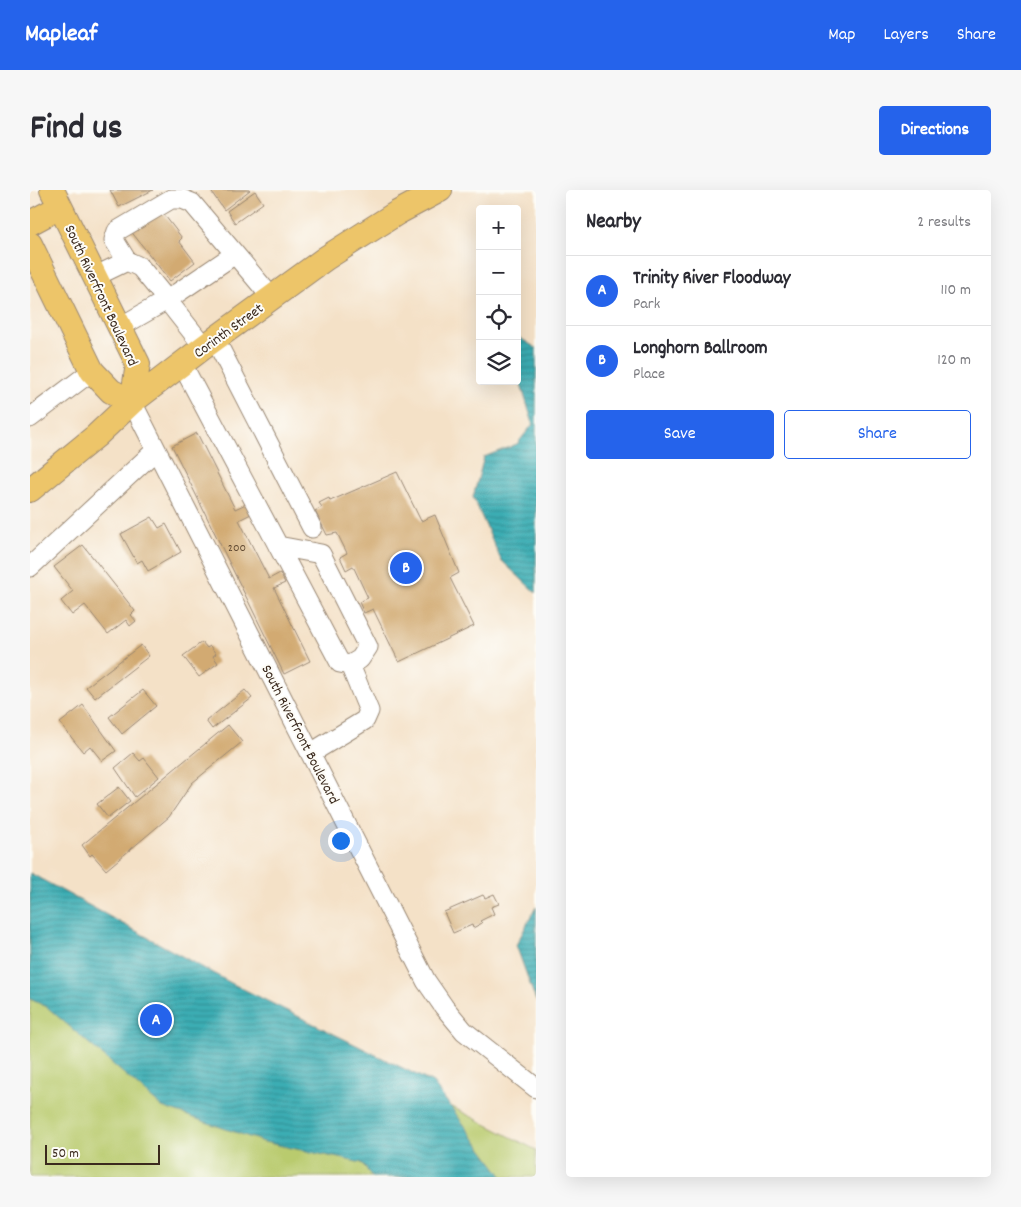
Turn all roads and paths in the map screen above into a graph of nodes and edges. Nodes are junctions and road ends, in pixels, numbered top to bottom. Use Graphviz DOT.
graph roads {
  1 [pos="440,190"];
  2 [pos="56,199"];
  3 [pos="30,223"];
  4 [pos="30,244"];
  5 [pos="235,254"];
  6 [pos="127,261"];
  7 [pos="94,277"];
  8 [pos="272,298"];
  9 [pos="167,300"];
  10 [pos="120,327"];
  11 [pos="209,343"];
  12 [pos="182,364"];
  13 [pos="92,371"];
  14 [pos="132,402"];
  15 [pos="30,418"];
  16 [pos="156,450"];
  17 [pos="30,490"];
  18 [pos="317,540"];
  19 [pos="278,546"];
  20 [pos="30,567"];
  21 [pos="350,665"];
  22 [pos="312,754"];
  23 [pos="536,1088"];
  1 -- 8 [label="main road, Corinth Street"];
  2 -- 3 [label="main road"];
  2 -- 7 [label="main road, South Riverfront Boulevard"];
  4 -- 13 [label="main road"];
  5 -- 6 [label="street"];
  5 -- 8 [label="street"];
  5 -- 9 [label="street"];
  6 -- 7 [label="street"];
  6 -- 9 [label="street"];
  7 -- 10 [label="main road, South Riverfront Boulevard"];
  8 -- 11 [label="main road, Corinth Street"];
  9 -- 10 [label="street"];
  9 -- 11 [label="street"];
  10 -- 14 [label="main road, South Riverfront Boulevard"];
  11 -- 12 [label="main road, Corinth Street"];
  11 -- 18 [label="street"];
  12 -- 14 [label="main road, Corinth Street"];
  12 -- 19 [label="street"];
  13 -- 14 [label="main road"];
  13 -- 15 [label="street"];
  14 -- 16 [label="street, South Riverfront Boulevard"];
  14 -- 17 [label="main road, Corinth Street"];
  16 -- 20 [label="street"];
  16 -- 22 [label="street, South Riverfront Boulevard"];
  18 -- 19 [label="street"];
  18 -- 21 [label="street"];
  19 -- 21 [label="street"];
  21 -- 22 [label="street"];
  22 -- 23 [label="street, South Riverfront Boulevard"];
}
